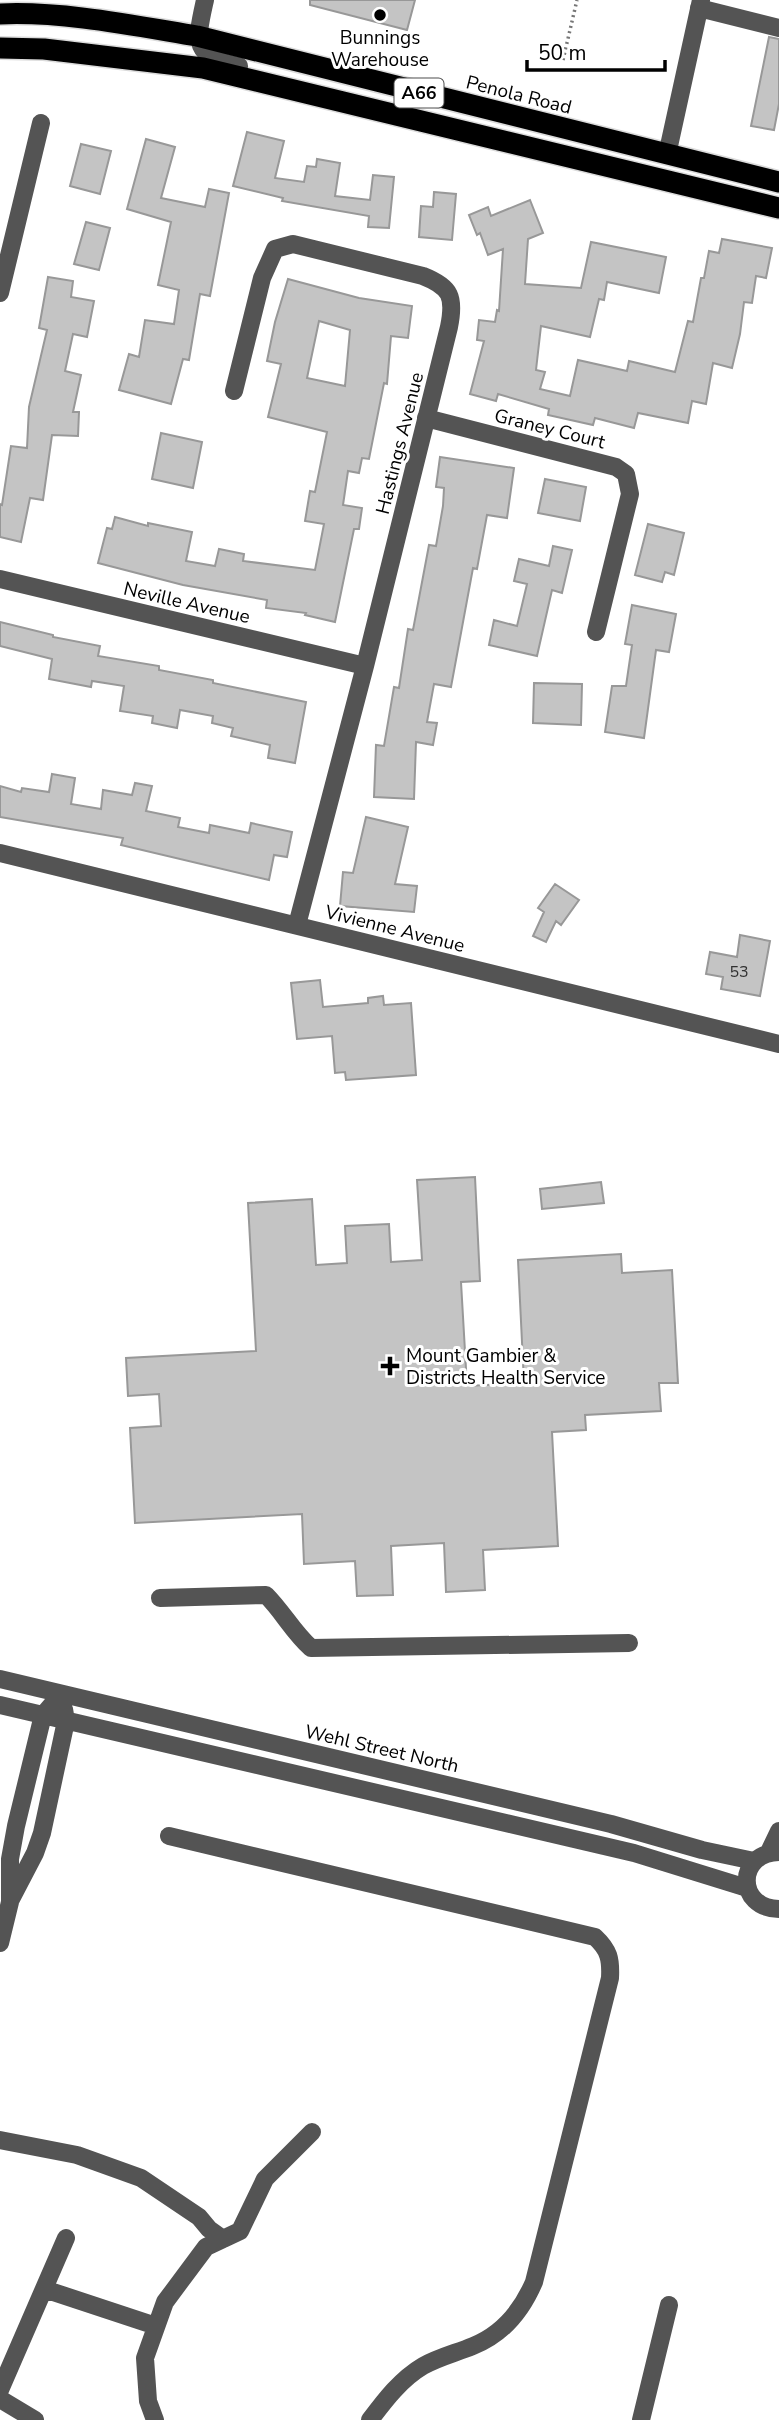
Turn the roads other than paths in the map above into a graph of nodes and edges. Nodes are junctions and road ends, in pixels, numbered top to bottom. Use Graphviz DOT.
graph roads {
  1 [pos="205,0"];
  2 [pos="700,4"];
  3 [pos="0,14"];
  4 [pos="779,28"];
  5 [pos="197,36"];
  6 [pos="0,48"];
  7 [pos="307,93"];
  8 [pos="41,123"];
  9 [pos="667,155"];
  10 [pos="662,178"];
  11 [pos="779,182"];
  12 [pos="779,208"];
  13 [pos="0,293"];
  14 [pos="234,391"];
  15 [pos="426,418"];
  16 [pos="0,579"];
  17 [pos="596,632"];
  18 [pos="365,666"];
  19 [pos="0,853"];
  20 [pos="297,925"];
  21 [pos="779,1044"];
  22 [pos="160,1598"];
  23 [pos="629,1643"];
  24 [pos="0,1679"];
  25 [pos="61,1694"];
  26 [pos="0,1705"];
  27 [pos="43,1715"];
  28 [pos="66,1721"];
  29 [pos="779,1831"];
  30 [pos="169,1836"];
  31 [pos="767,1855"];
  32 [pos="747,1888"];
  33 [pos="10,1902"];
  34 [pos="779,1909"];
  35 [pos="0,1943"];
  36 [pos="312,2132"];
  37 [pos="0,2140"];
  38 [pos="66,2238"];
  39 [pos="223,2239"];
  40 [pos="44,2289"];
  41 [pos="669,2305"];
  42 [pos="156,2326"];
  43 [pos="0,2390"];
  44 [pos="0,2399"];
  45 [pos="35,2420"];
  46 [pos="155,2420"];
  47 [pos="370,2420"];
  48 [pos="641,2420"];
  1 -- 5 [label="street"];
  2 -- 4 [label="street"];
  2 -- 9 [label="street"];
  3 -- 5 [label="highway, Penola Road / A66"];
  5 -- 7 [label="street"];
  5 -- 9 [label="highway, Penola Road / A66"];
  6 -- 7 [label="highway, A66"];
  7 -- 10 [label="highway, A66"];
  8 -- 13 [label="street"];
  9 -- 10 [label="highway"];
  9 -- 11 [label="highway, Penola Road / A66"];
  10 -- 12 [label="highway, A66"];
  14 -- 15 [label="street, Hastings Avenue"];
  15 -- 17 [label="street, Graney Court"];
  15 -- 18 [label="street, Hastings Avenue"];
  16 -- 18 [label="street, Neville Avenue"];
  18 -- 20 [label="street, Hastings Avenue"];
  19 -- 20 [label="street, Vivienne Avenue"];
  20 -- 21 [label="street, Vivienne Avenue"];
  22 -- 23 [label="street"];
  24 -- 25 [label="street, Wehl Street North"];
  25 -- 27 [label="street"];
  25 -- 28 [label="street"];
  25 -- 31 [label="street, Wehl Street North"];
  26 -- 27 [label="street"];
  27 -- 28 [label="street"];
  27 -- 33 [label="street"];
  28 -- 32 [label="street"];
  28 -- 33 [label="street"];
  29 -- 31 [label="street"];
  30 -- 47 [label="street"];
  31 -- 32 [label="street"];
  32 -- 34 [label="street"];
  33 -- 35 [label="street"];
  36 -- 39 [label="street"];
  37 -- 39 [label="street"];
  38 -- 40 [label="street"];
  39 -- 42 [label="street"];
  40 -- 42 [label="street"];
  40 -- 43 [label="street"];
  41 -- 48 [label="street"];
  42 -- 46 [label="street"];
  44 -- 45 [label="street"];
}
